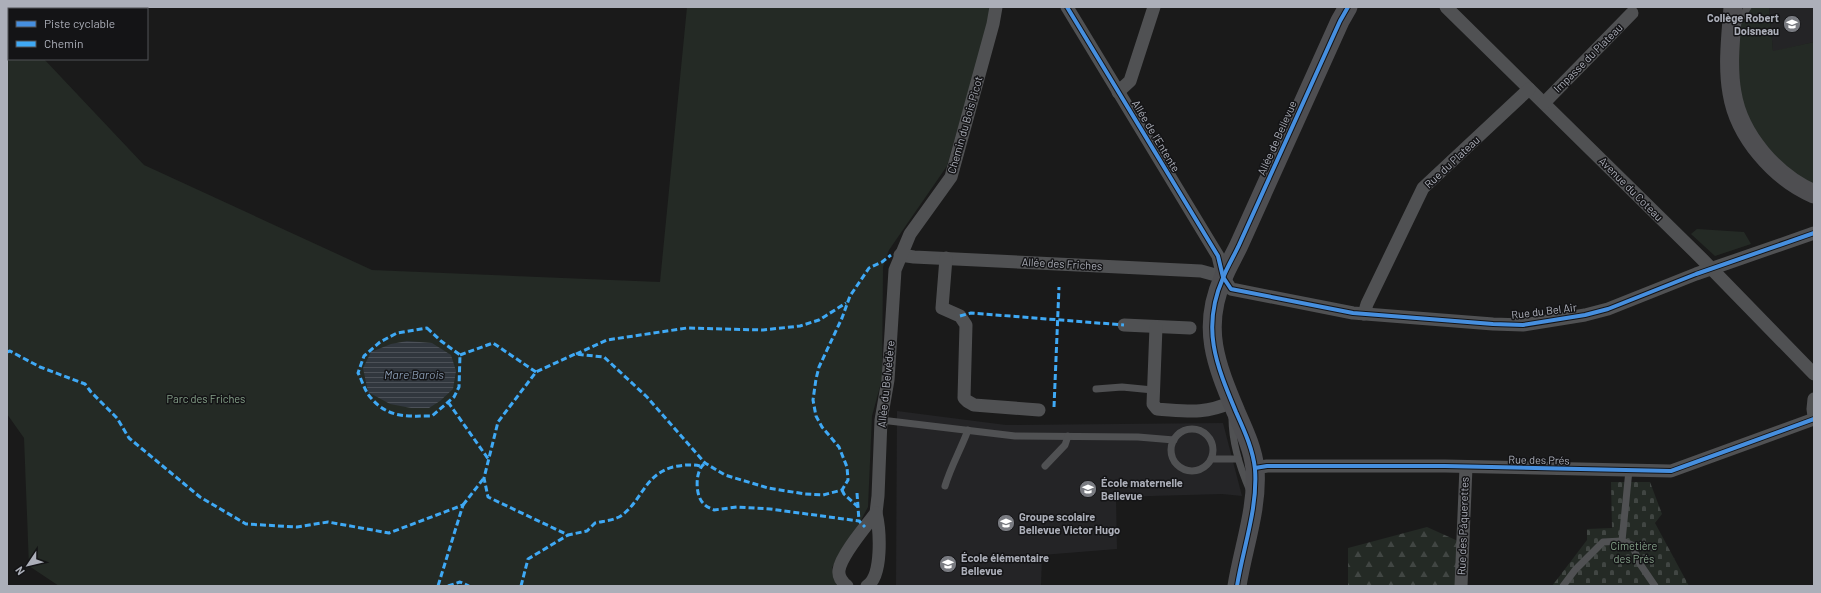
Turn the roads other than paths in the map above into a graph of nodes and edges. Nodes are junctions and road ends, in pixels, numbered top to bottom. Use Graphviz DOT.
graph roads {
  1 [pos="996,7"];
  2 [pos="1067,7"];
  3 [pos="1154,7"];
  4 [pos="1348,7"];
  5 [pos="1446,7"];
  6 [pos="1733,7"];
  7 [pos="1748,7"];
  8 [pos="1632,13"];
  9 [pos="1731,34"];
  10 [pos="1529,89"];
  11 [pos="1118,92"];
  12 [pos="1544,103"];
  13 [pos="1814,194"];
  14 [pos="1814,233"];
  15 [pos="900,255"];
  16 [pos="946,258"];
  17 [pos="1711,269"];
  18 [pos="1223,277"];
  19 [pos="1364,314"];
  20 [pos="1124,325"];
  21 [pos="1156,327"];
  22 [pos="1190,328"];
  23 [pos="1814,374"];
  24 [pos="1096,388"];
  25 [pos="1153,390"];
  26 [pos="1814,399"];
  27 [pos="1232,402"];
  28 [pos="1039,410"];
  29 [pos="1814,416"];
  30 [pos="1814,419"];
  31 [pos="881,420"];
  32 [pos="968,430"];
  33 [pos="1068,436"];
  34 [pos="1174,440"];
  35 [pos="1211,459"];
  36 [pos="1238,459"];
  37 [pos="1045,466"];
  38 [pos="1466,467"];
  39 [pos="1255,468"];
  40 [pos="1628,470"];
  41 [pos="945,486"];
  42 [pos="1253,498"];
  43 [pos="876,513"];
  44 [pos="1622,541"];
  45 [pos="847,586"];
  46 [pos="867,586"];
  47 [pos="1237,586"];
  48 [pos="1461,586"];
  49 [pos="1563,586"];
  50 [pos="1655,586"];
  1 -- 15 [label="street, Chemin du Bois Picot"];
  2 -- 11 [label="street, Allée de l'Entente"];
  3 -- 11 [label="street"];
  4 -- 18 [label="street, Allée de Bellevue"];
  5 -- 10 [label="street, Avenue du Coteau"];
  6 -- 9 [label="street"];
  7 -- 9 [label="lane"];
  8 -- 12 [label="street, Impasse du Plateau"];
  9 -- 13 [label="street"];
  10 -- 12 [label="street, Avenue du Coteau"];
  10 -- 19 [label="street, Rue du Plateau"];
  11 -- 18 [label="street, Allée de l'Entente"];
  12 -- 17 [label="street, Avenue du Coteau"];
  14 -- 17 [label="street, Rue du Bel Air"];
  15 -- 16 [label="street, Allée des Friches"];
  15 -- 31 [label="street, Allée du Belvédère"];
  16 -- 18 [label="street, Allée des Friches"];
  16 -- 28 [label="street"];
  17 -- 19 [label="street, Rue du Bel Air"];
  17 -- 23 [label="street, Avenue du Coteau"];
  18 -- 19 [label="street, Rue du Bel Air"];
  18 -- 27 [label="street, Allée de Bellevue"];
  20 -- 21 [label="street"];
  21 -- 22 [label="street"];
  21 -- 25 [label="street"];
  24 -- 25 [label="lane"];
  25 -- 27 [label="street"];
  26 -- 29 [label="street"];
  27 -- 36 [label="lane"];
  27 -- 39 [label="street, Allée de Bellevue"];
  30 -- 40 [label="street, Rue des Prés"];
  31 -- 32 [label="lane"];
  31 -- 43 [label="street, Allée du Belvédère"];
  32 -- 33 [label="lane"];
  32 -- 41 [label="lane"];
  33 -- 34 [label="lane"];
  33 -- 37 [label="lane"];
  34 -- 35 [label="lane"];
  34 -- 35 [label="lane"];
  35 -- 36 [label="lane"];
  36 -- 42 [label="lane"];
  38 -- 39 [label="street, Rue des Prés"];
  38 -- 40 [label="street, Rue des Prés"];
  38 -- 48 [label="street, Rue des Pâquerettes"];
  39 -- 42 [label="street, Allée de Bellevue"];
  40 -- 44 [label="lane"];
  42 -- 47 [label="street, Allée de Bellevue"];
  43 -- 45 [label="street"];
  43 -- 46 [label="street, Allée du Belvédère"];
  44 -- 49 [label="lane"];
  44 -- 50 [label="lane"];
}
